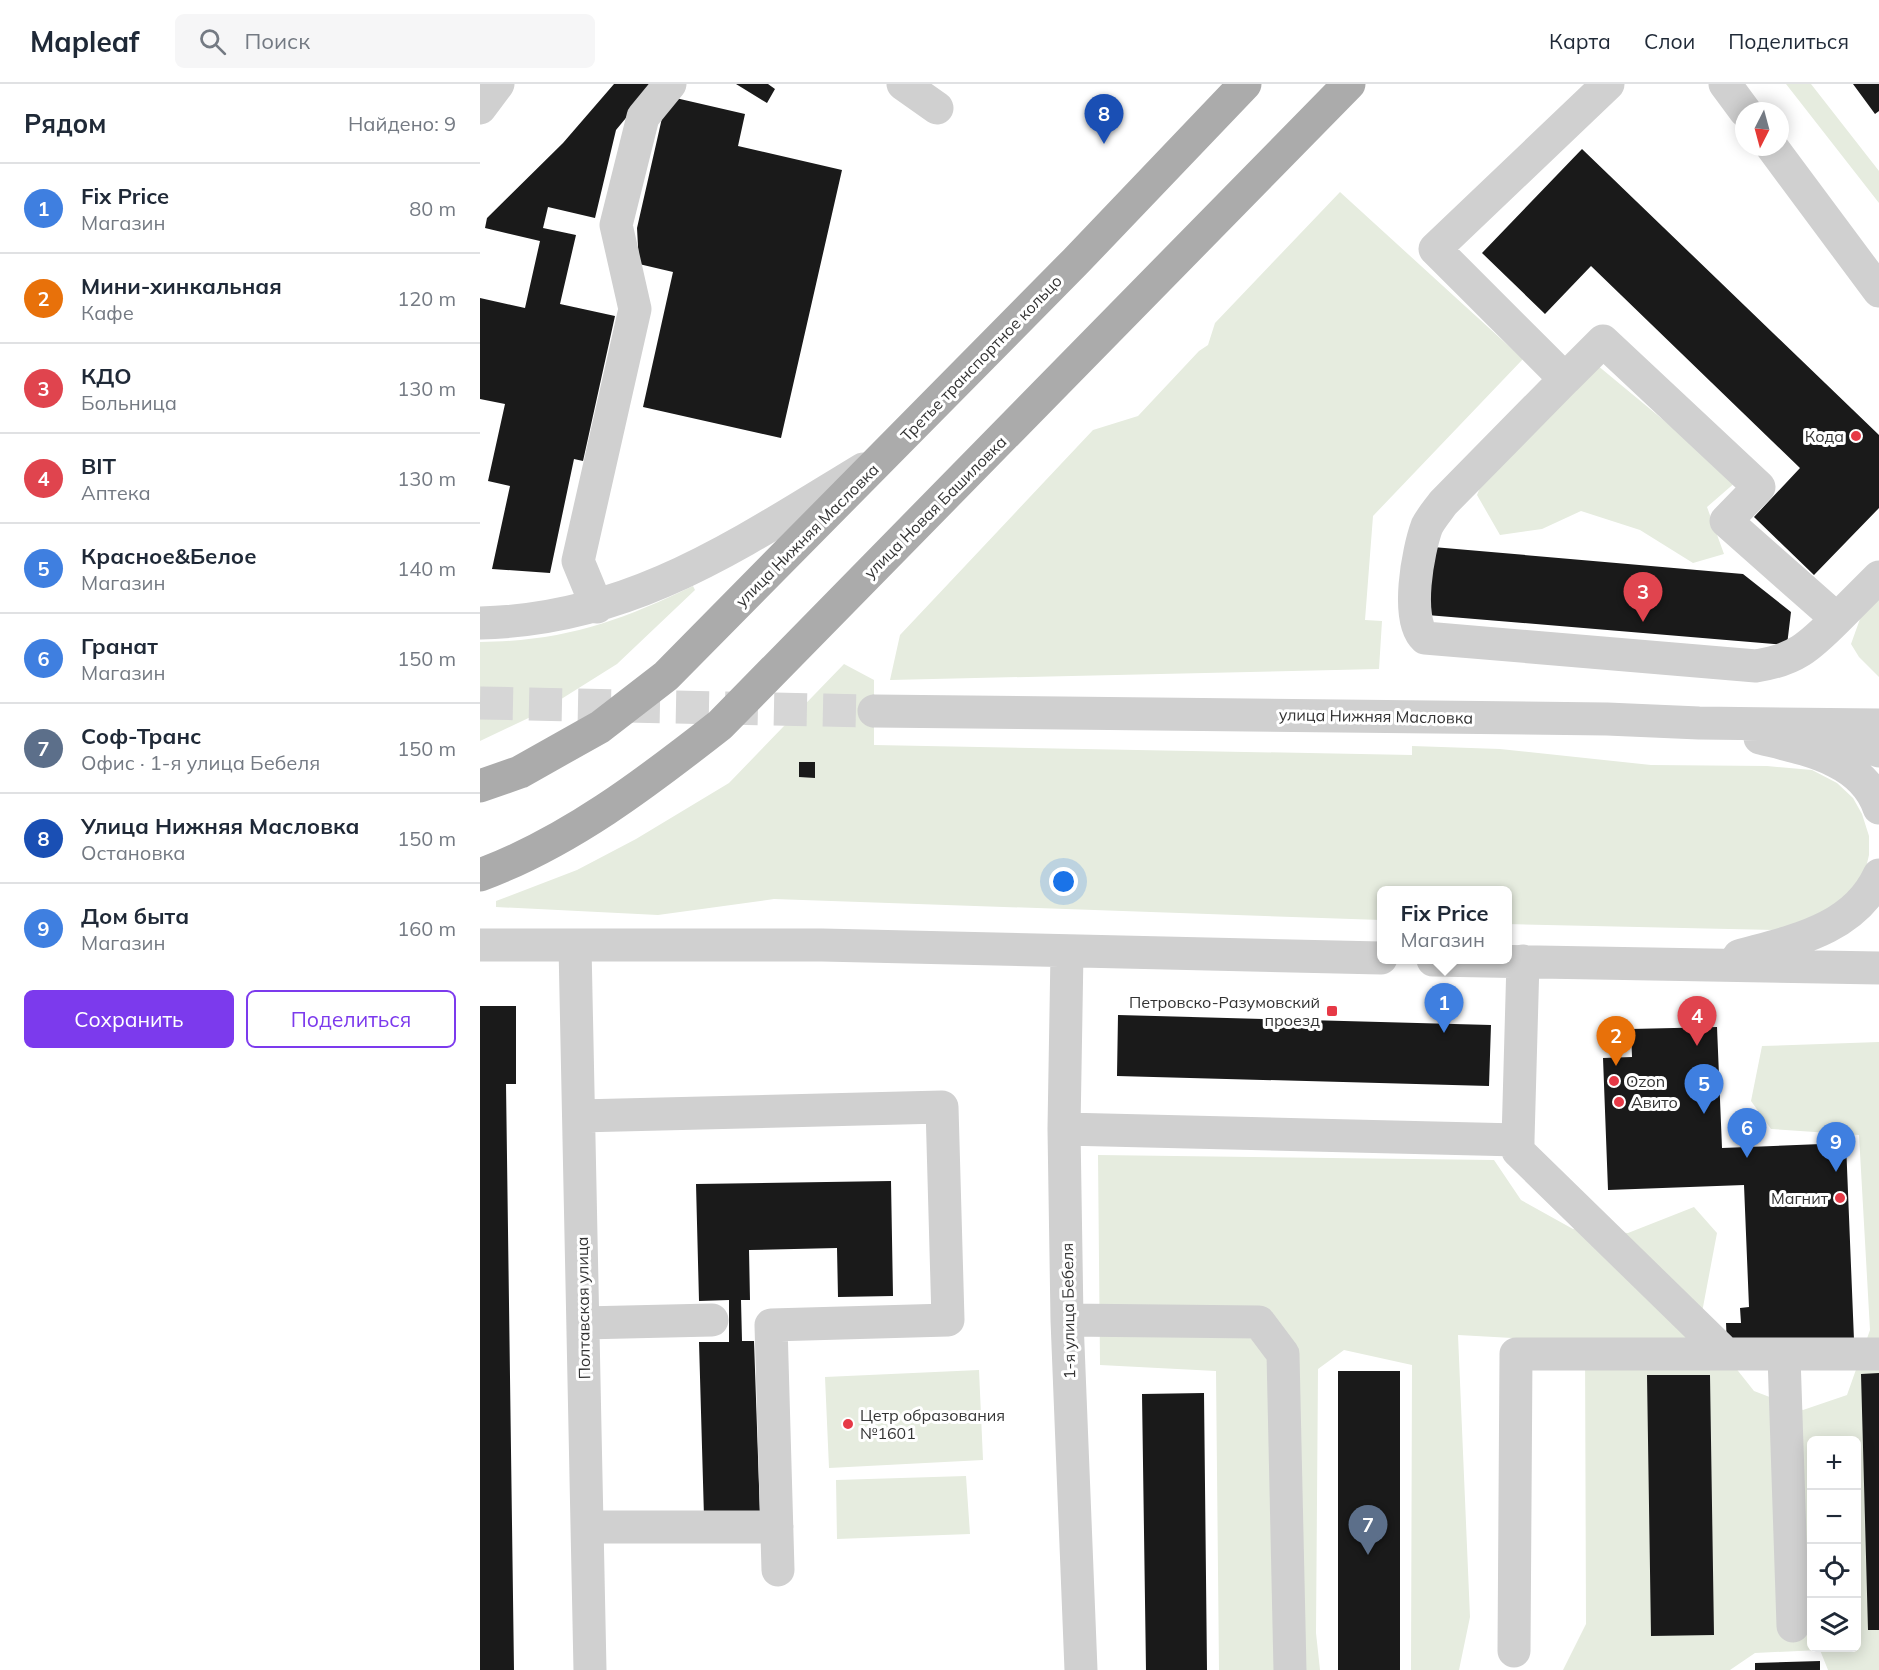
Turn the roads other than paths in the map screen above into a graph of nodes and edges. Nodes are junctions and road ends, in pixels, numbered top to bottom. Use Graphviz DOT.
graph roads {
  1 [pos="498,84"];
  2 [pos="670,84"];
  3 [pos="903,84"];
  4 [pos="1245,84"];
  5 [pos="1349,84"];
  6 [pos="1608,84"];
  7 [pos="1725,84"];
  8 [pos="1738,102"];
  9 [pos="480,108"];
  10 [pos="937,108"];
  11 [pos="1779,156"];
  12 [pos="1879,291"];
  13 [pos="1565,380"];
  14 [pos="887,454"];
  15 [pos="1879,577"];
  16 [pos="597,607"];
  17 [pos="1837,619"];
  18 [pos="480,623"];
  19 [pos="874,711"];
  20 [pos="1699,723"];
  21 [pos="1872,724"];
  22 [pos="1807,725"];
  23 [pos="1879,751"];
  24 [pos="480,786"];
  25 [pos="1879,808"];
  26 [pos="480,875"];
  27 [pos="1879,875"];
  28 [pos="480,945"];
  29 [pos="575,946"];
  30 [pos="1067,952"];
  31 [pos="1377,958"];
  32 [pos="1512,961"];
  33 [pos="1523,961"];
  34 [pos="1705,965"];
  35 [pos="1879,968"];
  36 [pos="579,1116"];
  37 [pos="1064,1129"];
  38 [pos="1518,1140"];
  39 [pos="712,1320"];
  40 [pos="1067,1320"];
  41 [pos="583,1323"];
  42 [pos="1726,1354"];
  43 [pos="1879,1354"];
  44 [pos="1784,1356"];
  45 [pos="587,1527"];
  46 [pos="777,1527"];
  47 [pos="778,1570"];
  48 [pos="1794,1626"];
  49 [pos="1514,1651"];
  50 [pos="590,1670"];
  51 [pos="1081,1670"];
  52 [pos="1290,1670"];
  1 -- 9 [label="street"];
  2 -- 16 [label="street"];
  3 -- 10 [label="street"];
  4 -- 14 [label="main road, Третье транспортное кольцо"];
  5 -- 26 [label="main road, улица Новая Башиловка"];
  6 -- 13 [label="street"];
  7 -- 8 [label="street"];
  11 -- 12 [label="street"];
  13 -- 17 [label="street"];
  13 -- 17 [label="street"];
  14 -- 16 [label="street, улица Нижняя Масловка"];
  14 -- 24 [label="main road, улица Нижняя Масловка"];
  15 -- 17 [label="street"];
  16 -- 18 [label="street, улица Нижняя Масловка"];
  19 -- 20 [label="street, улица Нижняя Масловка"];
  20 -- 22 [label="street, улица Нижняя Масловка"];
  20 -- 25 [label="street"];
  21 -- 22 [label="street, улица Нижняя Масловка"];
  22 -- 23 [label="street"];
  27 -- 34 [label="street"];
  28 -- 29 [label="street"];
  29 -- 30 [label="street"];
  29 -- 36 [label="street, Полтавская улица"];
  30 -- 31 [label="street"];
  30 -- 37 [label="street, 1-я улица Бебеля"];
  32 -- 33 [label="street"];
  33 -- 34 [label="street"];
  33 -- 38 [label="street"];
  34 -- 35 [label="street"];
  36 -- 41 [label="street, Полтавская улица"];
  36 -- 46 [label="street"];
  37 -- 38 [label="street"];
  37 -- 40 [label="street, 1-я улица Бебеля"];
  38 -- 42 [label="street"];
  39 -- 41 [label="street"];
  40 -- 51 [label="street, 1-я улица Бебеля"];
  40 -- 52 [label="street"];
  41 -- 45 [label="street, Полтавская улица"];
  42 -- 44 [label="street"];
  42 -- 49 [label="street"];
  43 -- 44 [label="street"];
  44 -- 48 [label="street"];
  45 -- 46 [label="street"];
  45 -- 50 [label="street, Полтавская улица"];
  46 -- 47 [label="street"];
}
